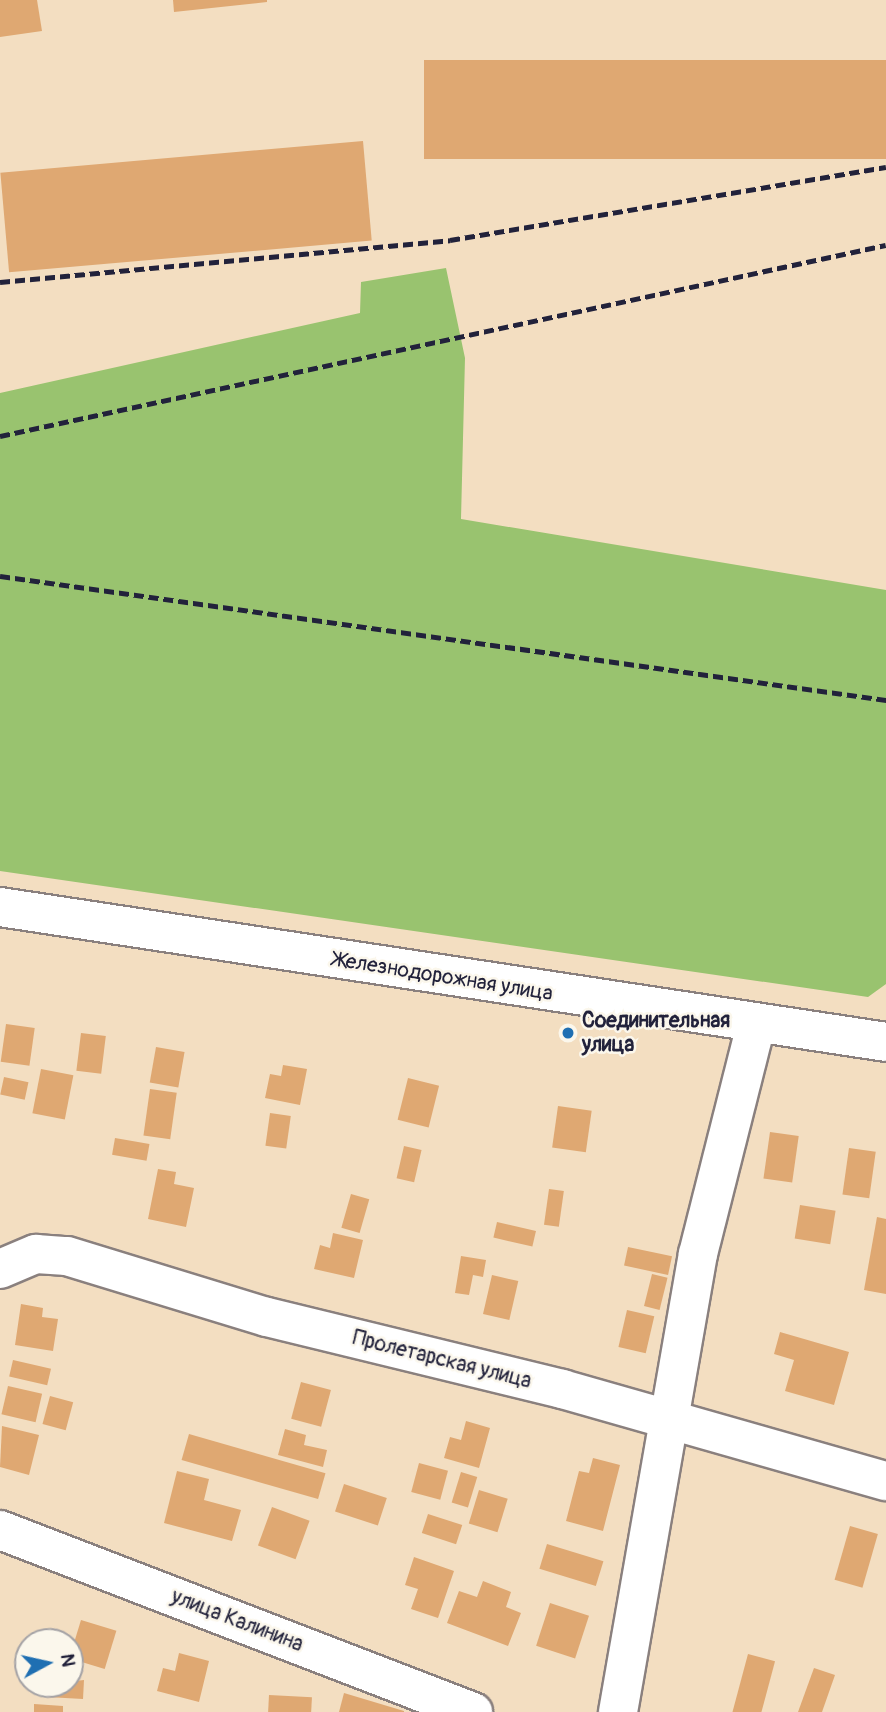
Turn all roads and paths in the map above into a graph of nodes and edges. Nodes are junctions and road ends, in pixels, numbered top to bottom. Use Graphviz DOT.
graph roads {
  1 [pos="0,907"];
  2 [pos="756,1024"];
  3 [pos="886,1042"];
  4 [pos="0,1269"];
  5 [pos="669,1420"];
  6 [pos="886,1481"];
  7 [pos="0,1530"];
  8 [pos="473,1712"];
  9 [pos="618,1712"];
  1 -- 2 [label="street, Железнодорожная улица"];
  2 -- 3 [label="street, Железнодорожная улица"];
  2 -- 5 [label="street"];
  4 -- 5 [label="street, Пролетарская улица"];
  5 -- 6 [label="street, Пролетарская улица"];
  5 -- 9 [label="street"];
  7 -- 8 [label="street, улица Калинина"];
}
